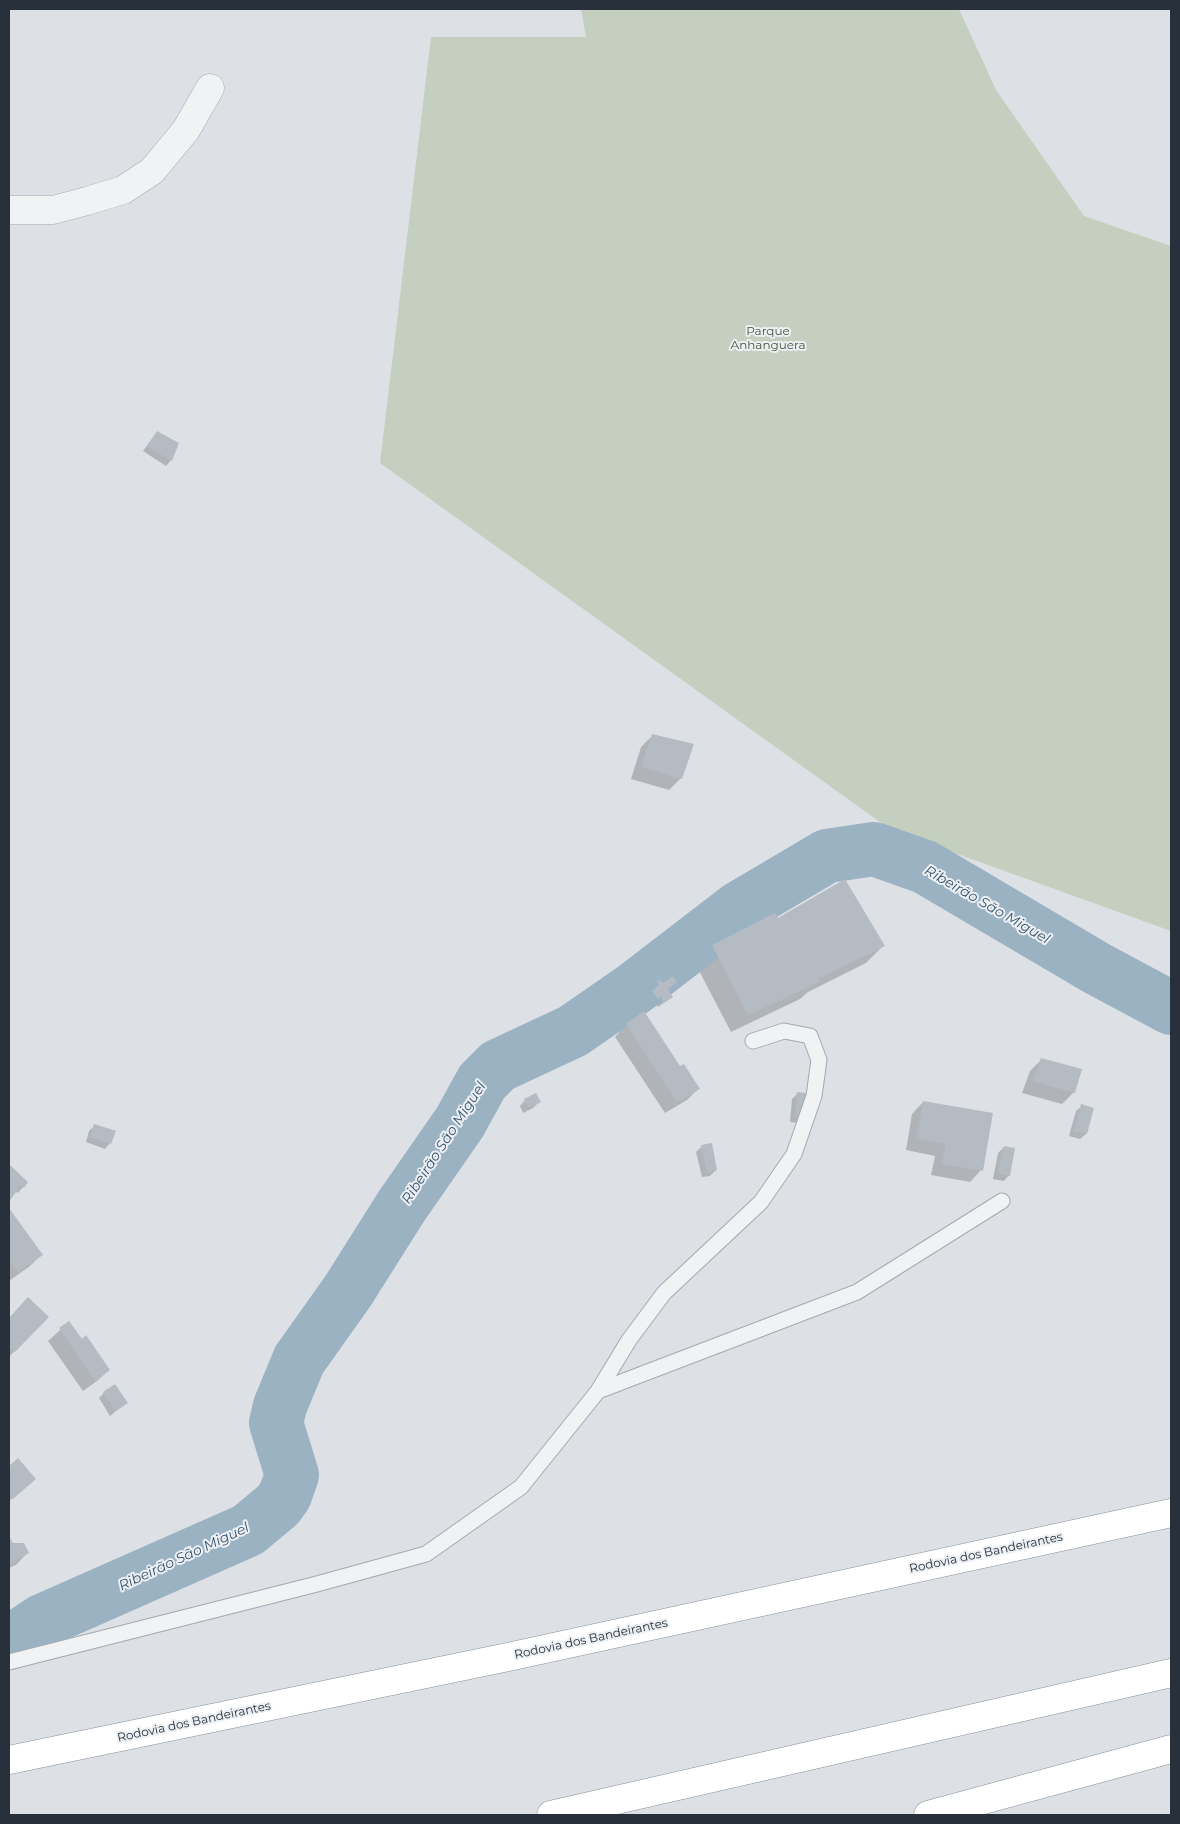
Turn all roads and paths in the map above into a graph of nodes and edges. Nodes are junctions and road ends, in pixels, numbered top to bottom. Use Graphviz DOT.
graph roads {
  1 [pos="210,88"];
  2 [pos="9,210"];
  3 [pos="753,1040"];
  4 [pos="1002,1201"];
  5 [pos="598,1390"];
  6 [pos="1171,1513"];
  7 [pos="9,1662"];
  8 [pos="1171,1673"];
  9 [pos="1171,1749"];
  10 [pos="9,1760"];
  11 [pos="551,1815"];
  12 [pos="928,1815"];
  1 -- 2 [label="street"];
  3 -- 5 [label="lane"];
  4 -- 5 [label="lane"];
  5 -- 7 [label="lane"];
  6 -- 10 [label="highway, Rodovia dos Bandeirantes"];
  8 -- 11 [label="highway"];
  9 -- 12 [label="highway"];
}
